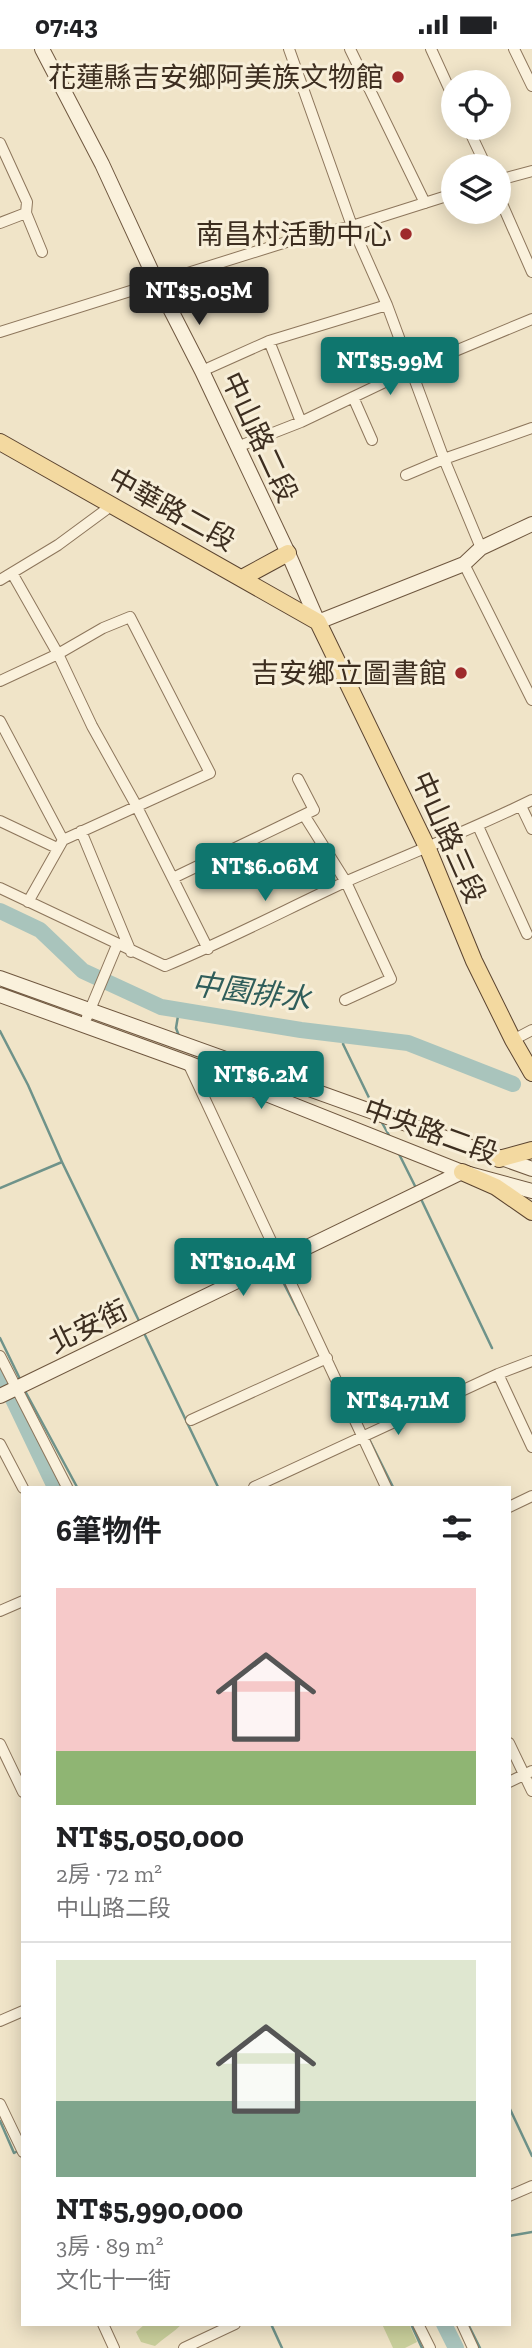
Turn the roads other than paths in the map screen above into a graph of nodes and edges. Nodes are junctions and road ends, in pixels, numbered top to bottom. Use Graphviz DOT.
graph roads {
  1 [pos="42,49"];
  2 [pos="289,49"];
  3 [pos="350,49"];
  4 [pos="431,49"];
  5 [pos="514,49"];
  6 [pos="441,71"];
  7 [pos="532,86"];
  8 [pos="0,143"];
  9 [pos="532,171"];
  10 [pos="511,177"];
  11 [pos="441,198"];
  12 [pos="425,203"];
  13 [pos="26,213"];
  14 [pos="0,222"];
  15 [pos="511,224"];
  16 [pos="352,226"];
  17 [pos="42,252"];
  18 [pos="532,272"];
  19 [pos="157,283"];
  20 [pos="387,305"];
  21 [pos="532,319"];
  22 [pos="0,320"];
  23 [pos="2,331"];
  24 [pos="269,341"];
  25 [pos="412,369"];
  26 [pos="202,371"];
  27 [pos="353,397"];
  28 [pos="301,422"];
  29 [pos="532,428"];
  30 [pos="372,440"];
  31 [pos="0,442"];
  32 [pos="237,447"];
  33 [pos="444,459"];
  34 [pos="406,475"];
  35 [pos="111,506"];
  36 [pos="532,524"];
  37 [pos="481,548"];
  38 [pos="288,553"];
  39 [pos="464,563"];
  40 [pos="12,573"];
  41 [pos="242,577"];
  42 [pos="0,580"];
  43 [pos="318,622"];
  44 [pos="58,654"];
  45 [pos="0,681"];
  46 [pos="532,700"];
  47 [pos="0,720"];
  48 [pos="298,779"];
  49 [pos="532,800"];
  50 [pos="136,805"];
  51 [pos="521,806"];
  52 [pos="304,815"];
  53 [pos="0,821"];
  54 [pos="478,826"];
  55 [pos="532,829"];
  56 [pos="80,831"];
  57 [pos="60,844"];
  58 [pos="428,849"];
  59 [pos="173,878"];
  60 [pos="346,882"];
  61 [pos="0,888"];
  62 [pos="28,902"];
  63 [pos="527,934"];
  64 [pos="116,947"];
  65 [pos="208,949"];
  66 [pos="131,952"];
  67 [pos="0,978"];
  68 [pos="0,995"];
  69 [pos="345,1000"];
  70 [pos="90,1009"];
  71 [pos="85,1025"];
  72 [pos="532,1030"];
  73 [pos="513,1040"];
  74 [pos="188,1063"];
  75 [pos="532,1073"];
  76 [pos="532,1150"];
  77 [pos="499,1159"];
  78 [pos="532,1169"];
  79 [pos="462,1172"];
  80 [pos="532,1191"];
  81 [pos="532,1212"];
  82 [pos="279,1262"];
  83 [pos="0,1356"];
  84 [pos="327,1358"];
  85 [pos="532,1361"];
  86 [pos="498,1374"];
  87 [pos="7,1392"];
  88 [pos="191,1420"];
  89 [pos="361,1437"];
  90 [pos="0,1444"];
  91 [pos="532,1447"];
  92 [pos="22,1486"];
  93 [pos="66,1486"];
  94 [pos="256,1486"];
  95 [pos="386,1486"];
  96 [pos="532,1496"];
  97 [pos="511,1506"];
  98 [pos="21,1602"];
  99 [pos="0,1611"];
  100 [pos="0,1744"];
  101 [pos="511,1746"];
  102 [pos="528,1772"];
  103 [pos="511,1780"];
  104 [pos="21,1788"];
  105 [pos="532,1791"];
  106 [pos="21,2012"];
  107 [pos="0,2021"];
  108 [pos="0,2104"];
  109 [pos="21,2149"];
  110 [pos="532,2186"];
  111 [pos="511,2195"];
  112 [pos="104,2326"];
  113 [pos="230,2326"];
  114 [pos="419,2326"];
  115 [pos="463,2326"];
  116 [pos="114,2348"];
  117 [pos="184,2348"];
  118 [pos="430,2348"];
  119 [pos="473,2348"];
  1 -- 19 [label="street, 中山路二段"];
  2 -- 16 [label="street"];
  3 -- 12 [label="street"];
  4 -- 6 [label="street"];
  5 -- 7 [label="street"];
  8 -- 13 [label="street"];
  9 -- 10 [label="street"];
  11 -- 12 [label="street"];
  12 -- 16 [label="street"];
  13 -- 14 [label="street"];
  13 -- 17 [label="street"];
  15 -- 18 [label="street"];
  16 -- 19 [label="street"];
  16 -- 20 [label="street"];
  19 -- 23 [label="street"];
  19 -- 26 [label="street, 中山路二段"];
  20 -- 24 [label="street"];
  20 -- 25 [label="street"];
  21 -- 25 [label="street"];
  22 -- 23 [label="street"];
  24 -- 26 [label="street"];
  24 -- 28 [label="street"];
  25 -- 27 [label="street"];
  25 -- 33 [label="street"];
  26 -- 32 [label="street, 中山路二段"];
  27 -- 28 [label="street"];
  27 -- 30 [label="street"];
  28 -- 32 [label="street"];
  29 -- 33 [label="street"];
  31 -- 35 [label="main road, 中華路二段"];
  32 -- 38 [label="street, 中山路二段"];
  33 -- 34 [label="street"];
  33 -- 37 [label="street"];
  35 -- 40 [label="street"];
  35 -- 41 [label="main road, 中華路二段"];
  36 -- 37 [label="street"];
  37 -- 39 [label="street"];
  38 -- 41 [label="main road"];
  38 -- 43 [label="street, 中山路二段"];
  39 -- 43 [label="street"];
  39 -- 46 [label="street"];
  40 -- 42 [label="street"];
  40 -- 44 [label="street"];
  41 -- 43 [label="main road, 中華路二段"];
  43 -- 58 [label="main road, 中山路三段"];
  44 -- 45 [label="street"];
  44 -- 50 [label="street"];
  44 -- 50 [label="street"];
  47 -- 57 [label="street"];
  48 -- 52 [label="street"];
  49 -- 51 [label="street"];
  50 -- 56 [label="street"];
  50 -- 59 [label="street"];
  51 -- 54 [label="street"];
  51 -- 55 [label="street"];
  52 -- 59 [label="street"];
  52 -- 60 [label="street"];
  53 -- 57 [label="street"];
  54 -- 58 [label="street"];
  54 -- 63 [label="street"];
  56 -- 57 [label="street"];
  56 -- 66 [label="street"];
  57 -- 62 [label="street"];
  58 -- 60 [label="street"];
  58 -- 73 [label="main road, 中山路三段"];
  59 -- 65 [label="street"];
  60 -- 65 [label="street"];
  60 -- 69 [label="street"];
  61 -- 62 [label="street"];
  62 -- 64 [label="street"];
  64 -- 66 [label="street"];
  64 -- 70 [label="street"];
  65 -- 66 [label="street"];
  67 -- 70 [label="street, 中央路二段"];
  68 -- 71 [label="street, 中央路二段"];
  70 -- 71 [label="street"];
  70 -- 77 [label="street, 中央路二段"];
  71 -- 74 [label="street, 中央路二段"];
  72 -- 73 [label="street"];
  73 -- 75 [label="main road, 中山路三段"];
  74 -- 79 [label="street, 中央路二段"];
  74 -- 82 [label="street"];
  76 -- 77 [label="main road"];
  77 -- 78 [label="street, 中央路二段"];
  79 -- 80 [label="street, 中央路二段"];
  79 -- 81 [label="main road"];
  79 -- 82 [label="street, 北安街"];
  82 -- 84 [label="street"];
  82 -- 87 [label="street, 北安街"];
  83 -- 87 [label="street"];
  84 -- 88 [label="street"];
  84 -- 89 [label="street"];
  85 -- 86 [label="street"];
  86 -- 89 [label="street"];
  86 -- 91 [label="street"];
  87 -- 93 [label="street"];
  89 -- 94 [label="street"];
  89 -- 95 [label="street"];
  90 -- 92 [label="street"];
  96 -- 97 [label="street"];
  98 -- 99 [label="street"];
  100 -- 104 [label="street"];
  101 -- 102 [label="street"];
  102 -- 103 [label="street"];
  102 -- 105 [label="street"];
  106 -- 107 [label="street"];
  108 -- 109 [label="street"];
  110 -- 111 [label="street"];
  112 -- 116 [label="street"];
  113 -- 117 [label="street"];
  114 -- 118 [label="street"];
  115 -- 119 [label="street"];
}
